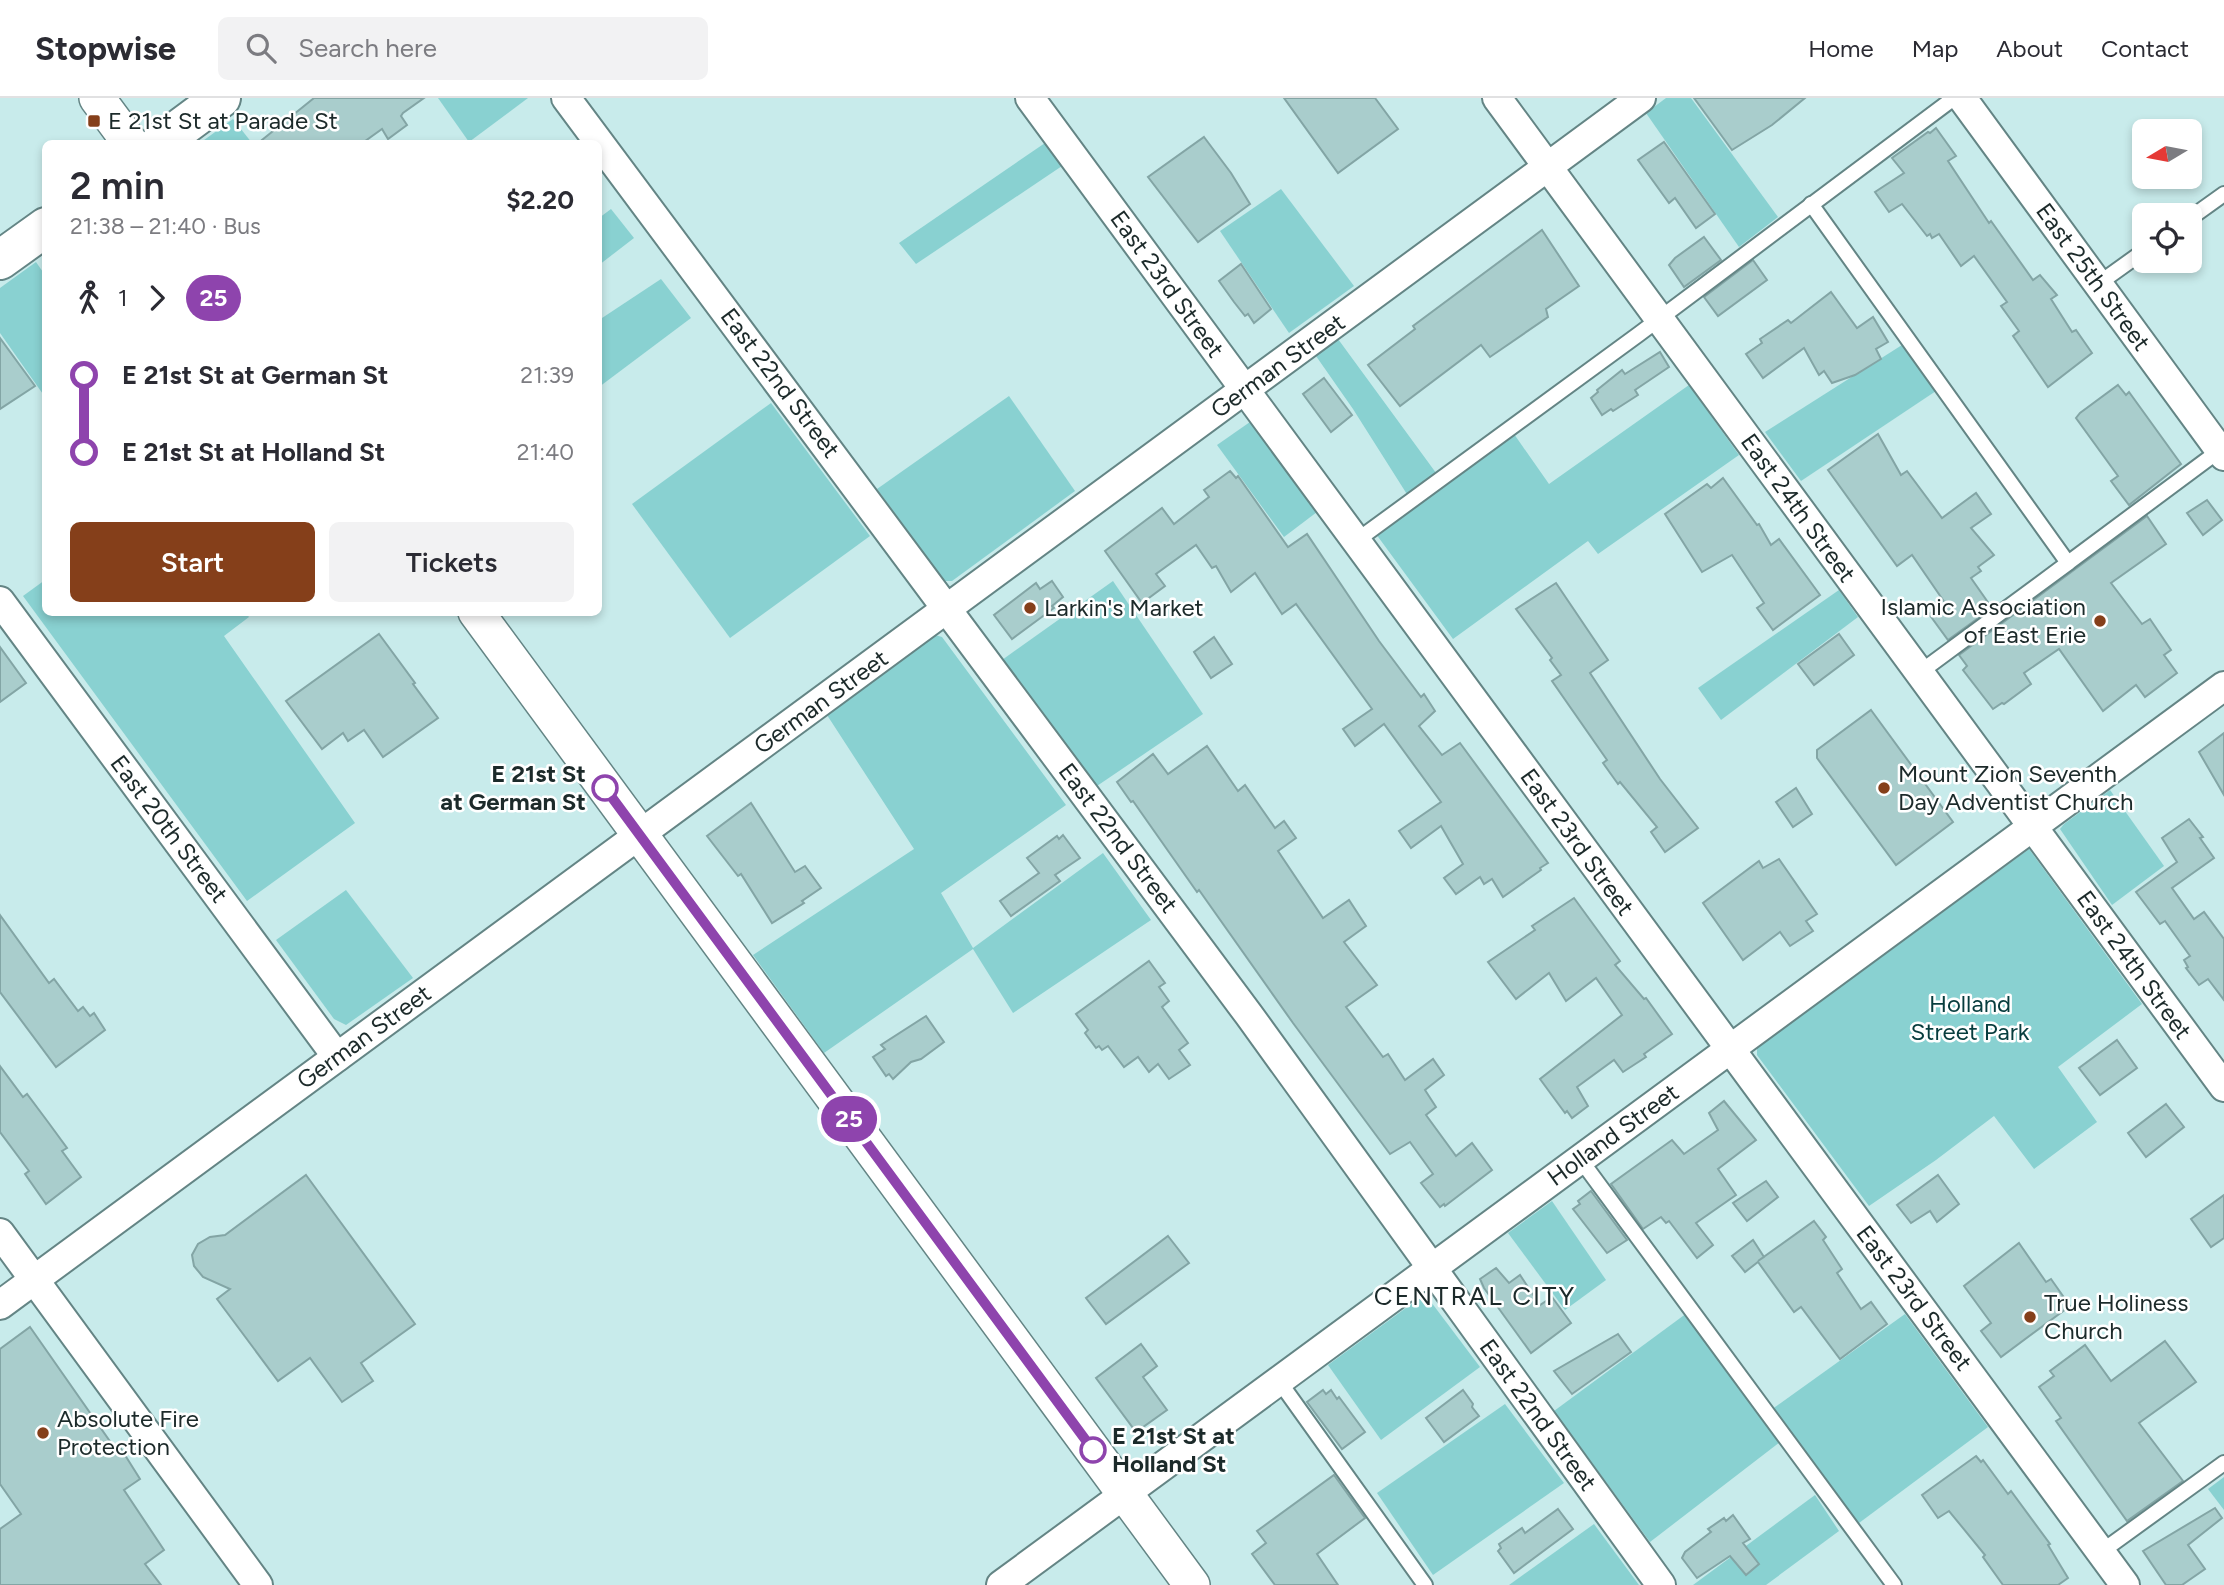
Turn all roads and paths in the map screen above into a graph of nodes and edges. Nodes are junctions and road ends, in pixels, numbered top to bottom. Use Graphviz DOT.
graph roads {
  1 [pos="97,98"];
  2 [pos="220,98"];
  3 [pos="566,98"];
  4 [pos="1030,98"];
  5 [pos="1497,98"];
  6 [pos="1641,98"];
  7 [pos="1954,98"];
  8 [pos="1962,98"];
  9 [pos="128,140"];
  10 [pos="164,140"];
  11 [pos="597,140"];
  12 [pos="602,146"];
  13 [pos="1548,167"];
  14 [pos="2224,194"];
  15 [pos="1811,204"];
  16 [pos="2202,210"];
  17 [pos="42,230"];
  18 [pos="0,260"];
  19 [pos="2132,260"];
  20 [pos="2098,284"];
  21 [pos="1659,319"];
  22 [pos="1245,390"];
  23 [pos="2222,453"];
  24 [pos="1356,541"];
  25 [pos="2068,563"];
  26 [pos="0,601"];
  27 [pos="948,608"];
  28 [pos="479,616"];
  29 [pos="1919,673"];
  30 [pos="2224,686"];
  31 [pos="2033,826"];
  32 [pos="639,835"];
  33 [pos="1730,1049"];
  34 [pos="337,1057"];
  35 [pos="2224,1087"];
  36 [pos="1580,1159"];
  37 [pos="0,1233"];
  38 [pos="1432,1268"];
  39 [pos="34,1280"];
  40 [pos="0,1305"];
  41 [pos="1279,1381"];
  42 [pos="2224,1464"];
  43 [pos="1125,1494"];
  44 [pos="2101,1552"];
  45 [pos="258,1585"];
  46 [pos="1001,1585"];
  47 [pos="1192,1585"];
  48 [pos="1425,1585"];
  49 [pos="1661,1585"];
  50 [pos="1894,1585"];
  51 [pos="2125,1585"];
  1 -- 9 [label="street"];
  2 -- 10 [label="main road"];
  3 -- 11 [label="street, East 22nd Street"];
  4 -- 22 [label="street, East 23rd Street"];
  5 -- 13 [label="street, East 24th Street"];
  6 -- 13 [label="street, German Street"];
  7 -- 15 [label="lane"];
  8 -- 20 [label="street, East 25th Street"];
  12 -- 27 [label="street, East 22nd Street"];
  13 -- 21 [label="street, East 24th Street"];
  13 -- 22 [label="street, German Street"];
  14 -- 16 [label="lane"];
  15 -- 21 [label="lane"];
  15 -- 25 [label="lane"];
  17 -- 18 [label="main road"];
  19 -- 20 [label="lane"];
  20 -- 23 [label="street, East 25th Street"];
  21 -- 24 [label="lane"];
  21 -- 29 [label="street, East 24th Street"];
  22 -- 24 [label="street, East 23rd Street"];
  22 -- 27 [label="street, German Street"];
  23 -- 25 [label="lane"];
  24 -- 33 [label="street, East 23rd Street"];
  25 -- 29 [label="lane"];
  26 -- 34 [label="street, East 20th Street"];
  27 -- 32 [label="street, German Street"];
  27 -- 38 [label="street, East 22nd Street"];
  28 -- 32 [label="street"];
  29 -- 31 [label="street, East 24th Street"];
  30 -- 31 [label="street, Holland Street"];
  31 -- 33 [label="street, Holland Street"];
  31 -- 35 [label="street, East 24th Street"];
  32 -- 34 [label="street, German Street"];
  32 -- 43 [label="street"];
  33 -- 36 [label="street, Holland Street"];
  33 -- 44 [label="street, East 23rd Street"];
  34 -- 39 [label="street, German Street"];
  36 -- 38 [label="street, Holland Street"];
  36 -- 50 [label="lane"];
  37 -- 39 [label="street"];
  38 -- 41 [label="street, Holland Street"];
  38 -- 49 [label="street, East 22nd Street"];
  39 -- 40 [label="street, German Street"];
  39 -- 45 [label="street"];
  41 -- 43 [label="street, Holland Street"];
  41 -- 48 [label="lane"];
  42 -- 44 [label="lane"];
  43 -- 46 [label="street, Holland Street"];
  43 -- 47 [label="street"];
  44 -- 51 [label="street, East 23rd Street"];
}
